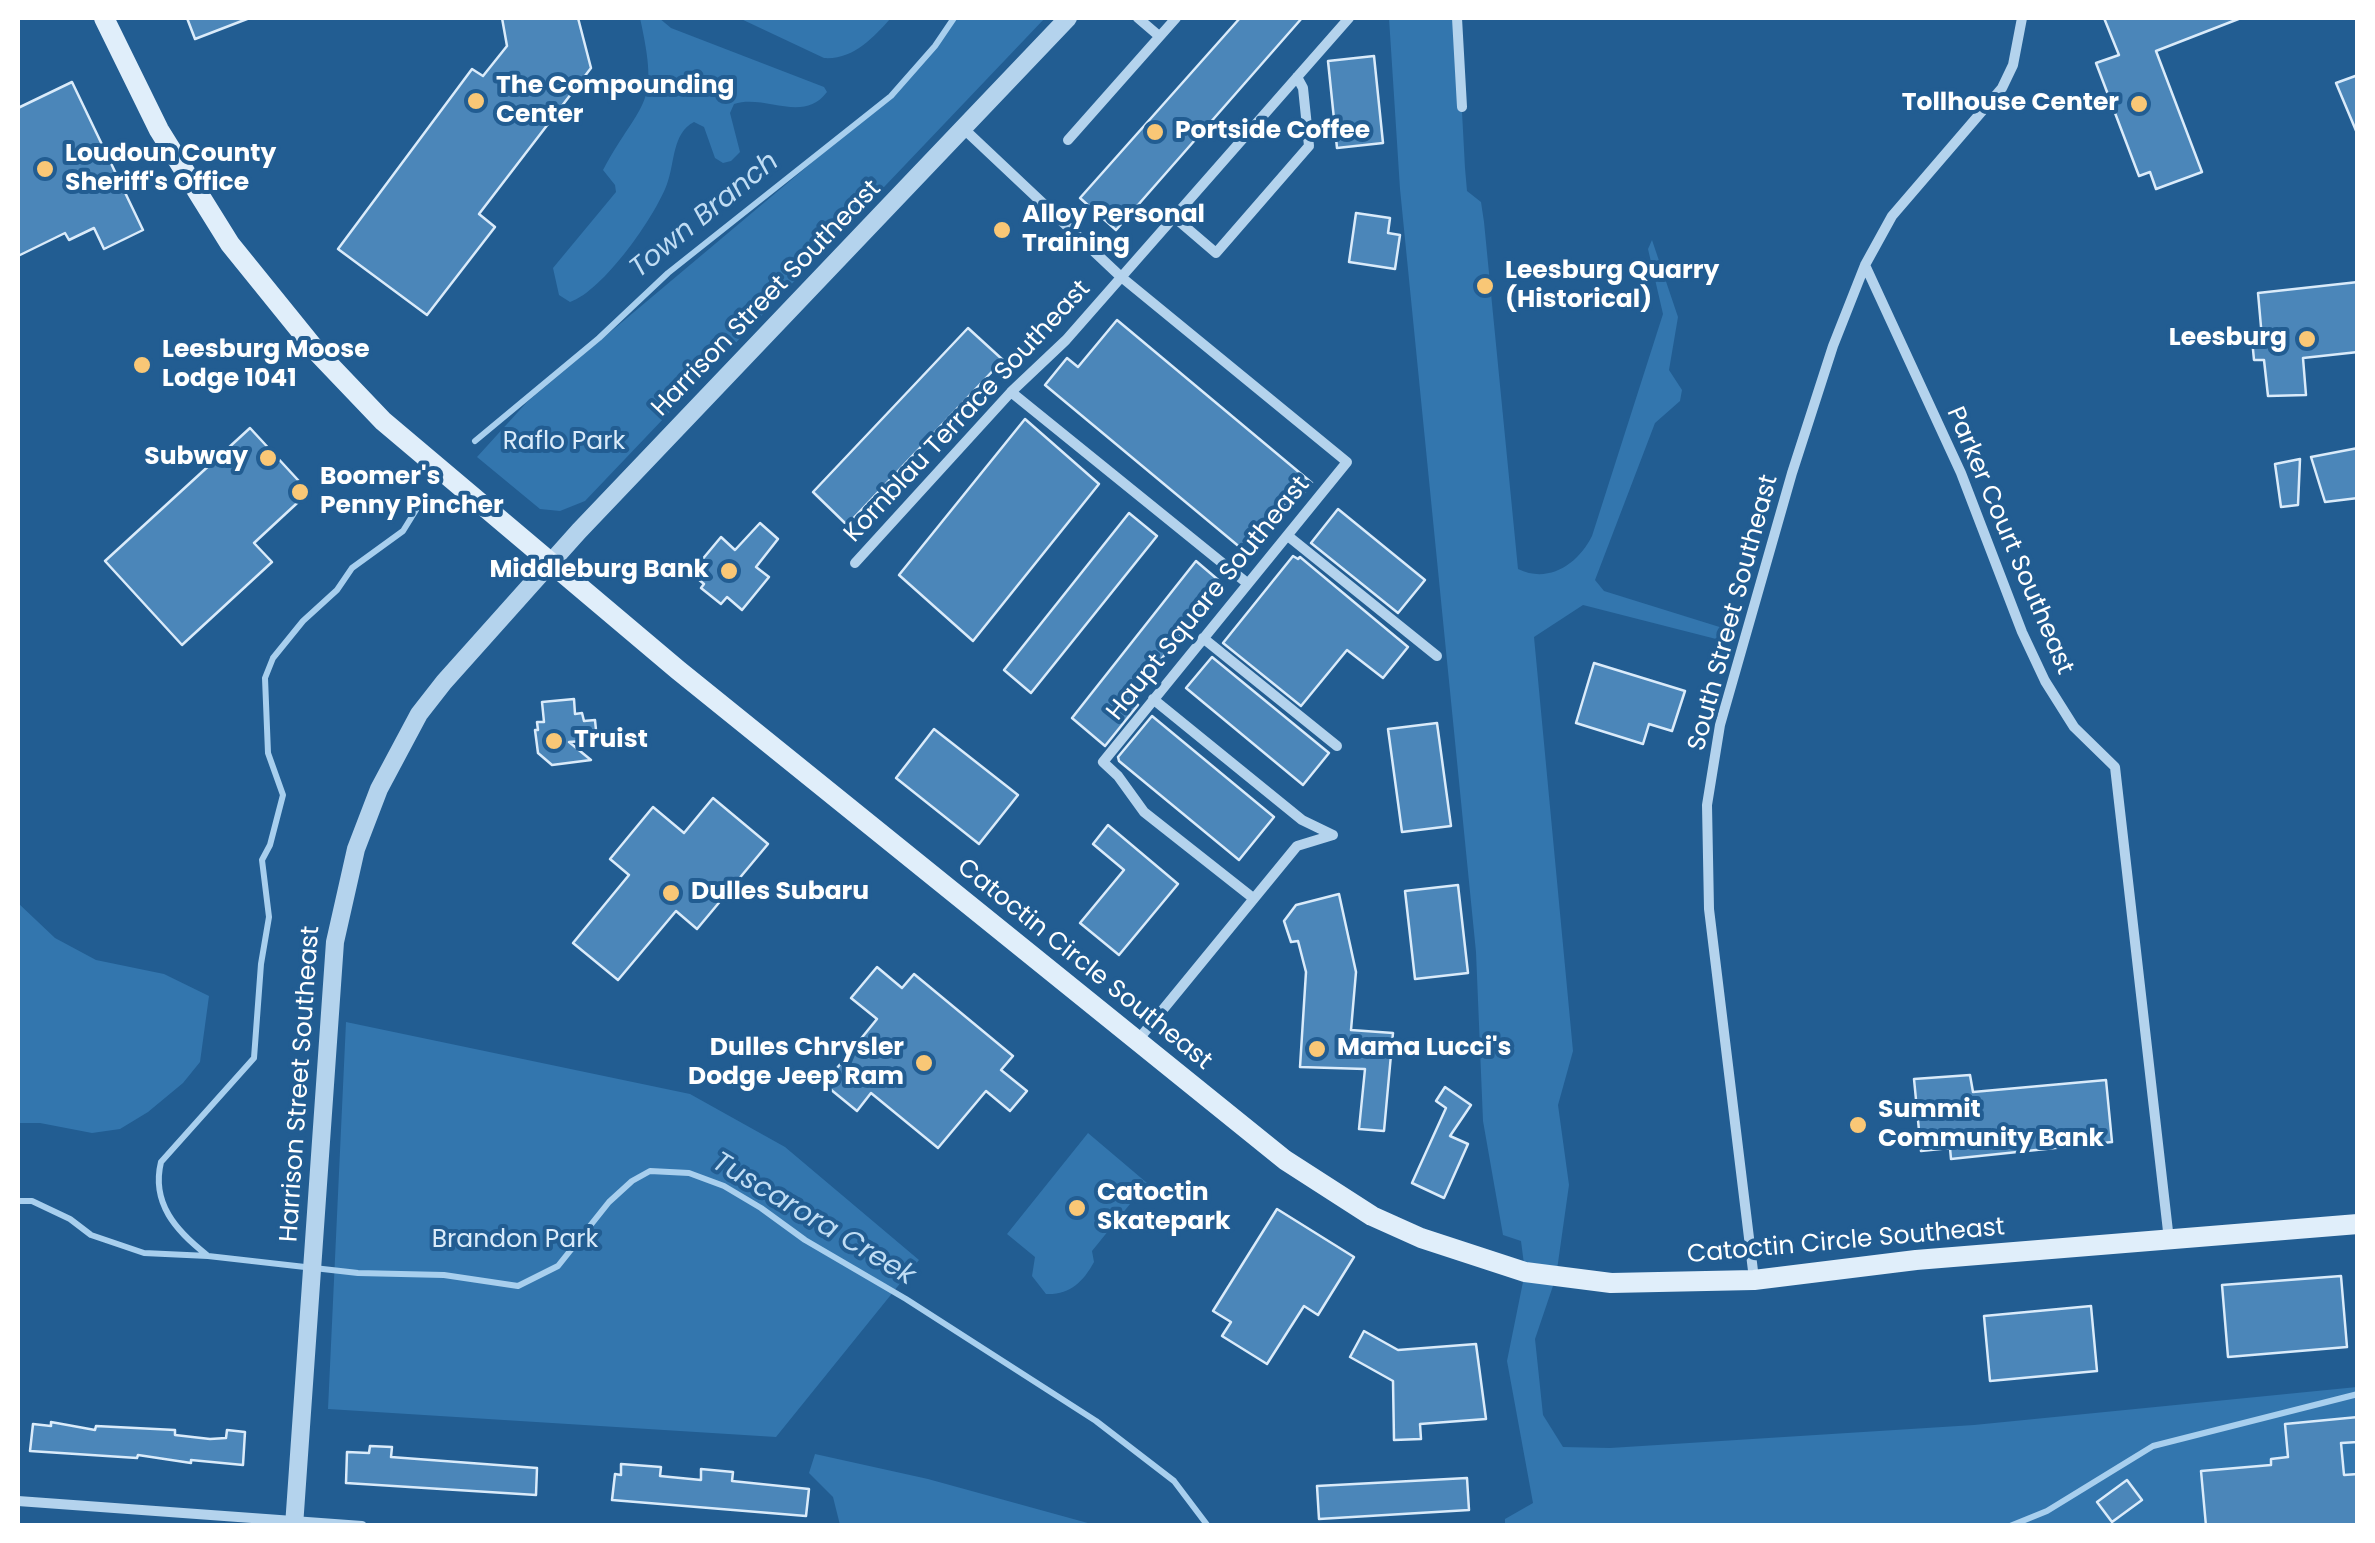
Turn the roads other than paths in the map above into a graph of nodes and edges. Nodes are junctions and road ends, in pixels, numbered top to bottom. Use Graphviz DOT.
graph roads {
  1 [pos="104,18"];
  2 [pos="1068,18"];
  3 [pos="1138,18"];
  4 [pos="1349,18"];
  5 [pos="1456,18"];
  6 [pos="2022,18"];
  7 [pos="1171,19"];
  8 [pos="1159,36"];
  9 [pos="1297,77"];
  10 [pos="1462,107"];
  11 [pos="964,129"];
  12 [pos="1068,140"];
  13 [pos="1174,217"];
  14 [pos="1864,265"];
  15 [pos="1120,276"];
  16 [pos="1011,392"];
  17 [pos="1288,536"];
  18 [pos="550,563"];
  19 [pos="855,563"];
  20 [pos="1247,583"];
  21 [pos="1203,638"];
  22 [pos="1437,656"];
  23 [pos="1153,699"];
  24 [pos="1337,746"];
  25 [pos="1253,898"];
  26 [pos="1138,1040"];
  27 [pos="2358,1224"];
  28 [pos="2169,1241"];
  29 [pos="1754,1280"];
  30 [pos="18,1501"];
  31 [pos="294,1522"];
  32 [pos="362,1526"];
  1 -- 18 [label="main road, Catoctin Circle Southeast"];
  2 -- 11 [label="street, Harrison Street Southeast"];
  3 -- 8 [label="street"];
  4 -- 9 [label="street, Kornblau Terrace Southeast"];
  5 -- 10 [label="street"];
  6 -- 14 [label="street, South Street Southeast"];
  7 -- 8 [label="street"];
  8 -- 12 [label="street"];
  9 -- 13 [label="street, Kornblau Terrace Southeast"];
  9 -- 13 [label="street"];
  11 -- 15 [label="street"];
  11 -- 18 [label="street, Harrison Street Southeast"];
  13 -- 15 [label="street, Kornblau Terrace Southeast"];
  14 -- 28 [label="street, Parker Court Southeast"];
  14 -- 29 [label="street, South Street Southeast"];
  15 -- 16 [label="street, Kornblau Terrace Southeast"];
  15 -- 17 [label="street, Haupt Square Southeast"];
  16 -- 19 [label="street, Kornblau Terrace Southeast"];
  16 -- 20 [label="street"];
  17 -- 20 [label="street, Haupt Square Southeast"];
  17 -- 22 [label="street"];
  18 -- 26 [label="main road, Catoctin Circle Southeast"];
  18 -- 31 [label="street, Harrison Street Southeast"];
  20 -- 21 [label="street, Haupt Square Southeast"];
  21 -- 23 [label="street, Haupt Square Southeast"];
  21 -- 24 [label="street"];
  23 -- 25 [label="street, Haupt Square Southeast"];
  23 -- 25 [label="street"];
  25 -- 26 [label="street"];
  26 -- 29 [label="main road, Catoctin Circle Southeast"];
  27 -- 28 [label="main road, Catoctin Circle Southeast"];
  28 -- 29 [label="main road, Catoctin Circle Southeast"];
  30 -- 31 [label="street"];
  31 -- 32 [label="street"];
}
